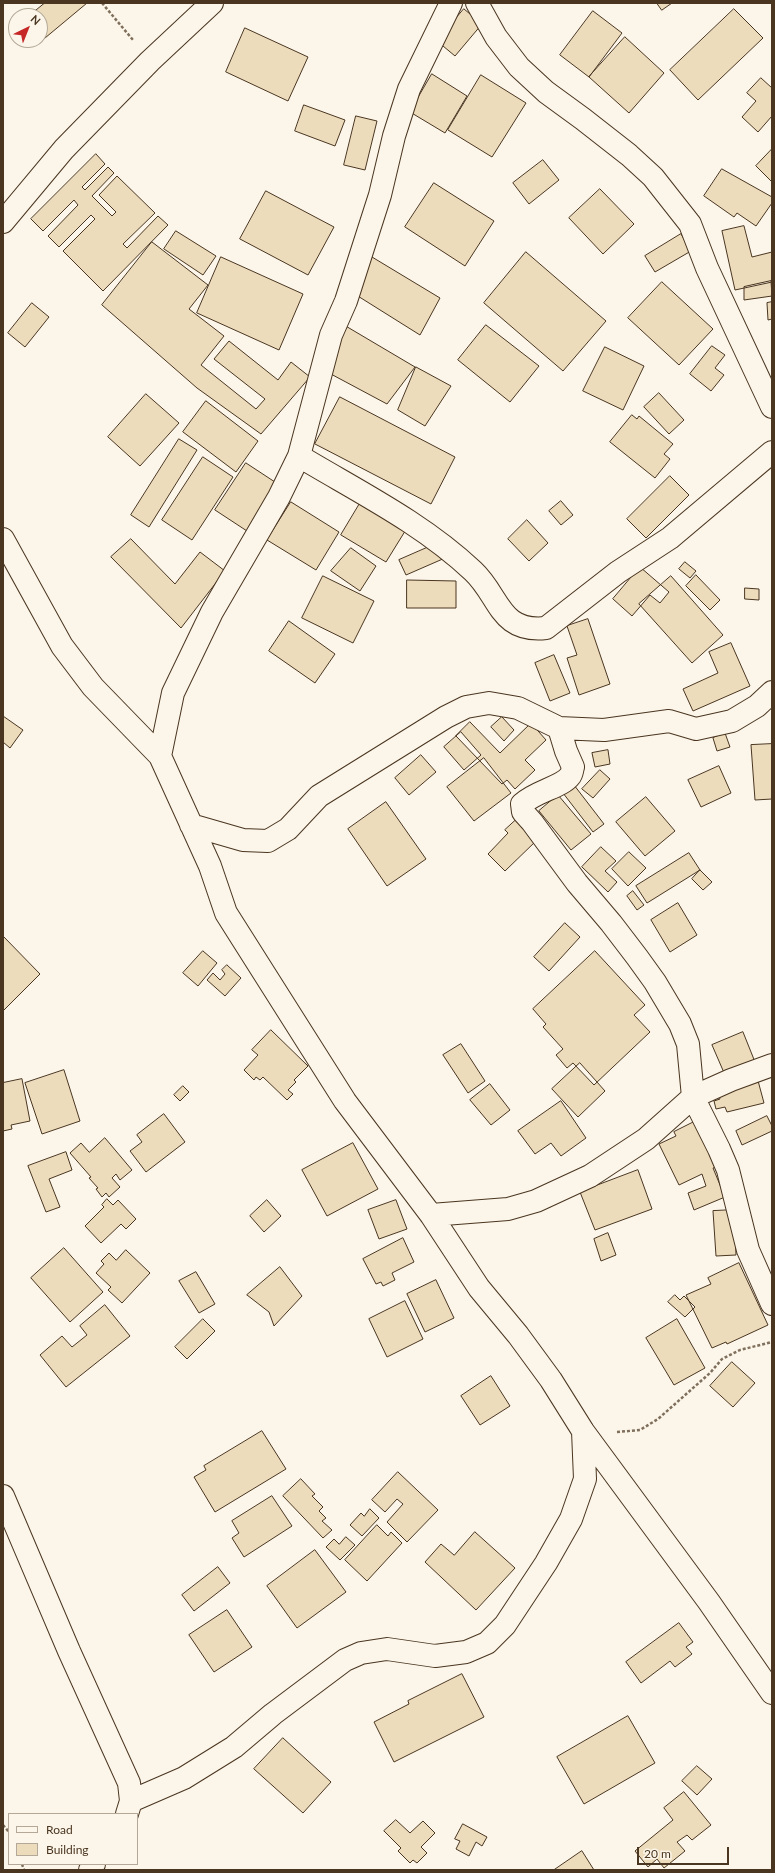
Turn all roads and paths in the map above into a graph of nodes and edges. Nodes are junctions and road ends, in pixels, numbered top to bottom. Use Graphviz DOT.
graph roads {
  1 [pos="102,3"];
  2 [pos="212,3"];
  3 [pos="451,3"];
  4 [pos="477,3"];
  5 [pos="150,61"];
  6 [pos="3,222"];
  7 [pos="772,408"];
  8 [pos="772,452"];
  9 [pos="299,456"];
  10 [pos="3,539"];
  11 [pos="772,692"];
  12 [pos="559,728"];
  13 [pos="160,756"];
  14 [pos="191,825"];
  15 [pos="772,1065"];
  16 [pos="693,1097"];
  17 [pos="432,1215"];
  18 [pos="772,1304"];
  19 [pos="772,1342"];
  20 [pos="583,1431"];
  21 [pos="3,1496"];
  22 [pos="772,1692"];
  23 [pos="129,1807"];
  1 -- 5 [label="path"];
  2 -- 5 [label="street"];
  3 -- 9 [label="street"];
  4 -- 7 [label="street"];
  5 -- 6 [label="street"];
  8 -- 9 [label="street"];
  9 -- 13 [label="street"];
  10 -- 13 [label="street"];
  11 -- 12 [label="street"];
  12 -- 14 [label="street"];
  12 -- 16 [label="street"];
  13 -- 14 [label="street"];
  14 -- 17 [label="street"];
  15 -- 16 [label="street"];
  16 -- 17 [label="street"];
  16 -- 18 [label="street"];
  17 -- 20 [label="street"];
  19 -- 20 [label="path"];
  20 -- 22 [label="street"];
  20 -- 23 [label="street"];
  21 -- 23 [label="street"];
}
